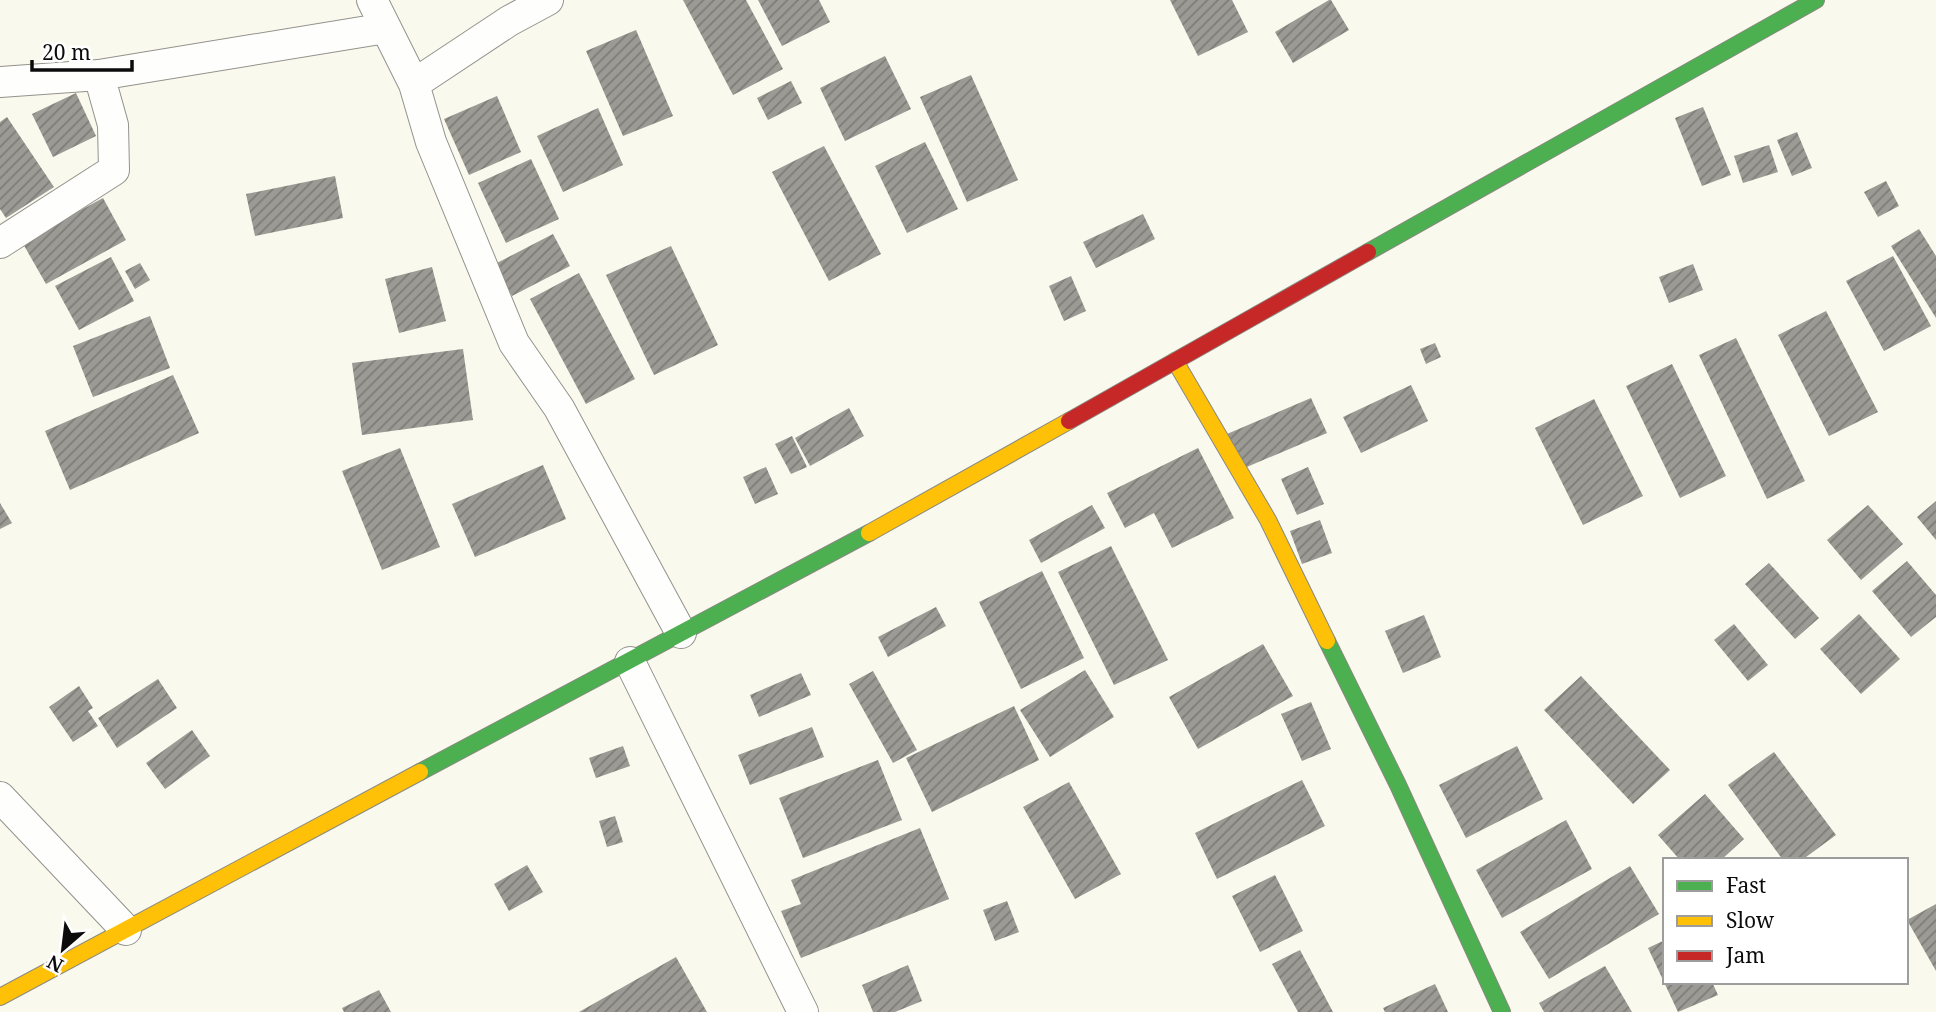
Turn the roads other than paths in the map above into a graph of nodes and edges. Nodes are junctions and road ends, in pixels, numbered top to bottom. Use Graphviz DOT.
graph roads {
  1 [pos="372,0"];
  2 [pos="548,0"];
  3 [pos="1816,0"];
  4 [pos="386,28"];
  5 [pos="99,75"];
  6 [pos="0,82"];
  7 [pos="414,84"];
  8 [pos="0,243"];
  9 [pos="1175,361"];
  10 [pos="681,633"];
  11 [pos="630,662"];
  12 [pos="0,797"];
  13 [pos="126,930"];
  14 [pos="0,997"];
  15 [pos="803,1012"];
  16 [pos="1502,1012"];
  1 -- 4 [label="street"];
  2 -- 7 [label="street"];
  3 -- 9 [label="main road"];
  4 -- 5 [label="street"];
  4 -- 7 [label="street"];
  5 -- 6 [label="street"];
  5 -- 8 [label="street"];
  7 -- 10 [label="street"];
  9 -- 10 [label="main road"];
  9 -- 16 [label="main road"];
  10 -- 11 [label="main road"];
  11 -- 13 [label="main road"];
  11 -- 15 [label="street"];
  12 -- 13 [label="street"];
  13 -- 14 [label="main road"];
}
